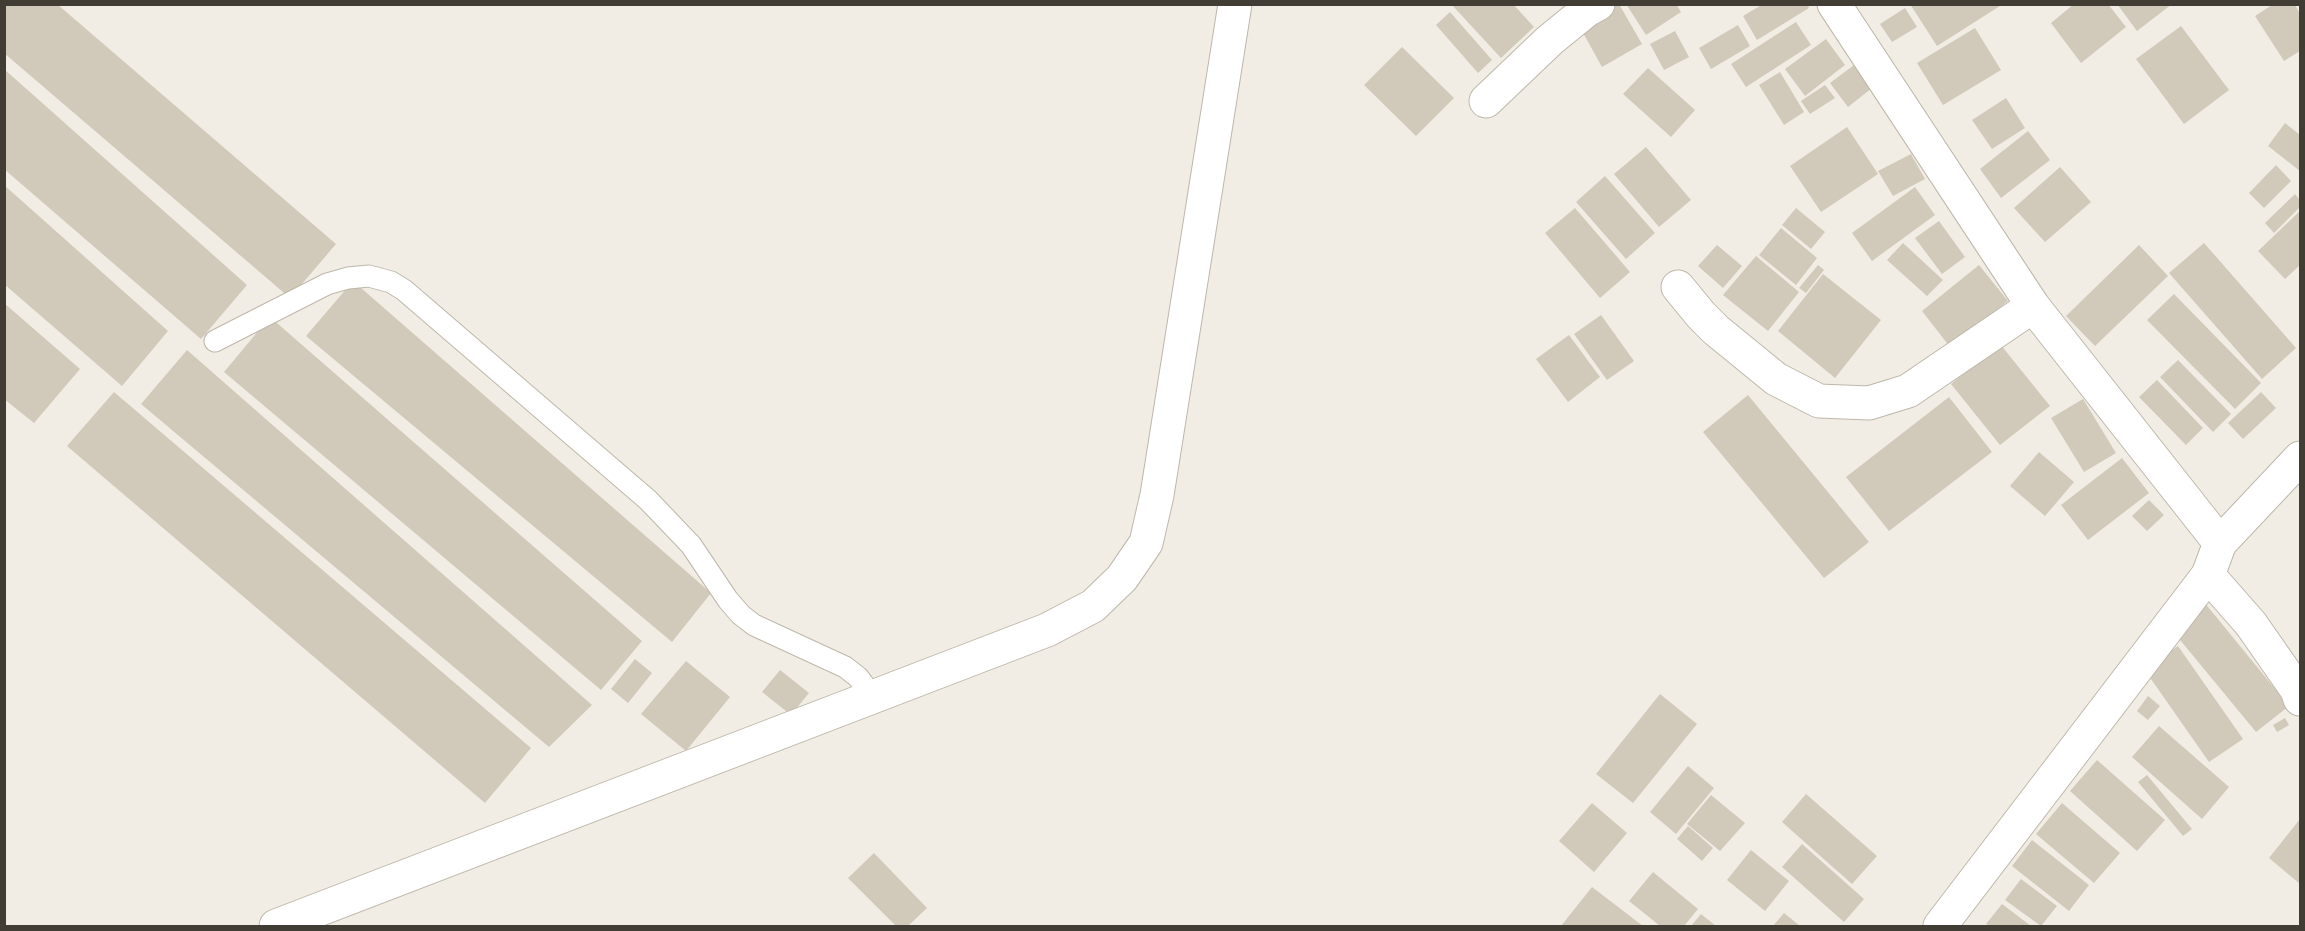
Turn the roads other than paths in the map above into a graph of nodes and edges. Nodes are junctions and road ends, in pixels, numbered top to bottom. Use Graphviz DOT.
graph roads {
  1 [pos="1235,4"];
  2 [pos="1598,4"];
  3 [pos="1834,4"];
  4 [pos="1486,101"];
  5 [pos="1678,287"];
  6 [pos="2032,306"];
  7 [pos="215,341"];
  8 [pos="2301,458"];
  9 [pos="2220,543"];
  10 [pos="2208,575"];
  11 [pos="873,697"];
  12 [pos="2301,699"];
  13 [pos="276,927"];
  14 [pos="1940,927"];
  1 -- 11 [label="street"];
  2 -- 4 [label="street"];
  3 -- 6 [label="street"];
  5 -- 6 [label="street"];
  6 -- 9 [label="street"];
  7 -- 11 [label="lane"];
  8 -- 9 [label="street"];
  9 -- 10 [label="street"];
  10 -- 12 [label="street"];
  10 -- 14 [label="street"];
  11 -- 13 [label="street"];
}
